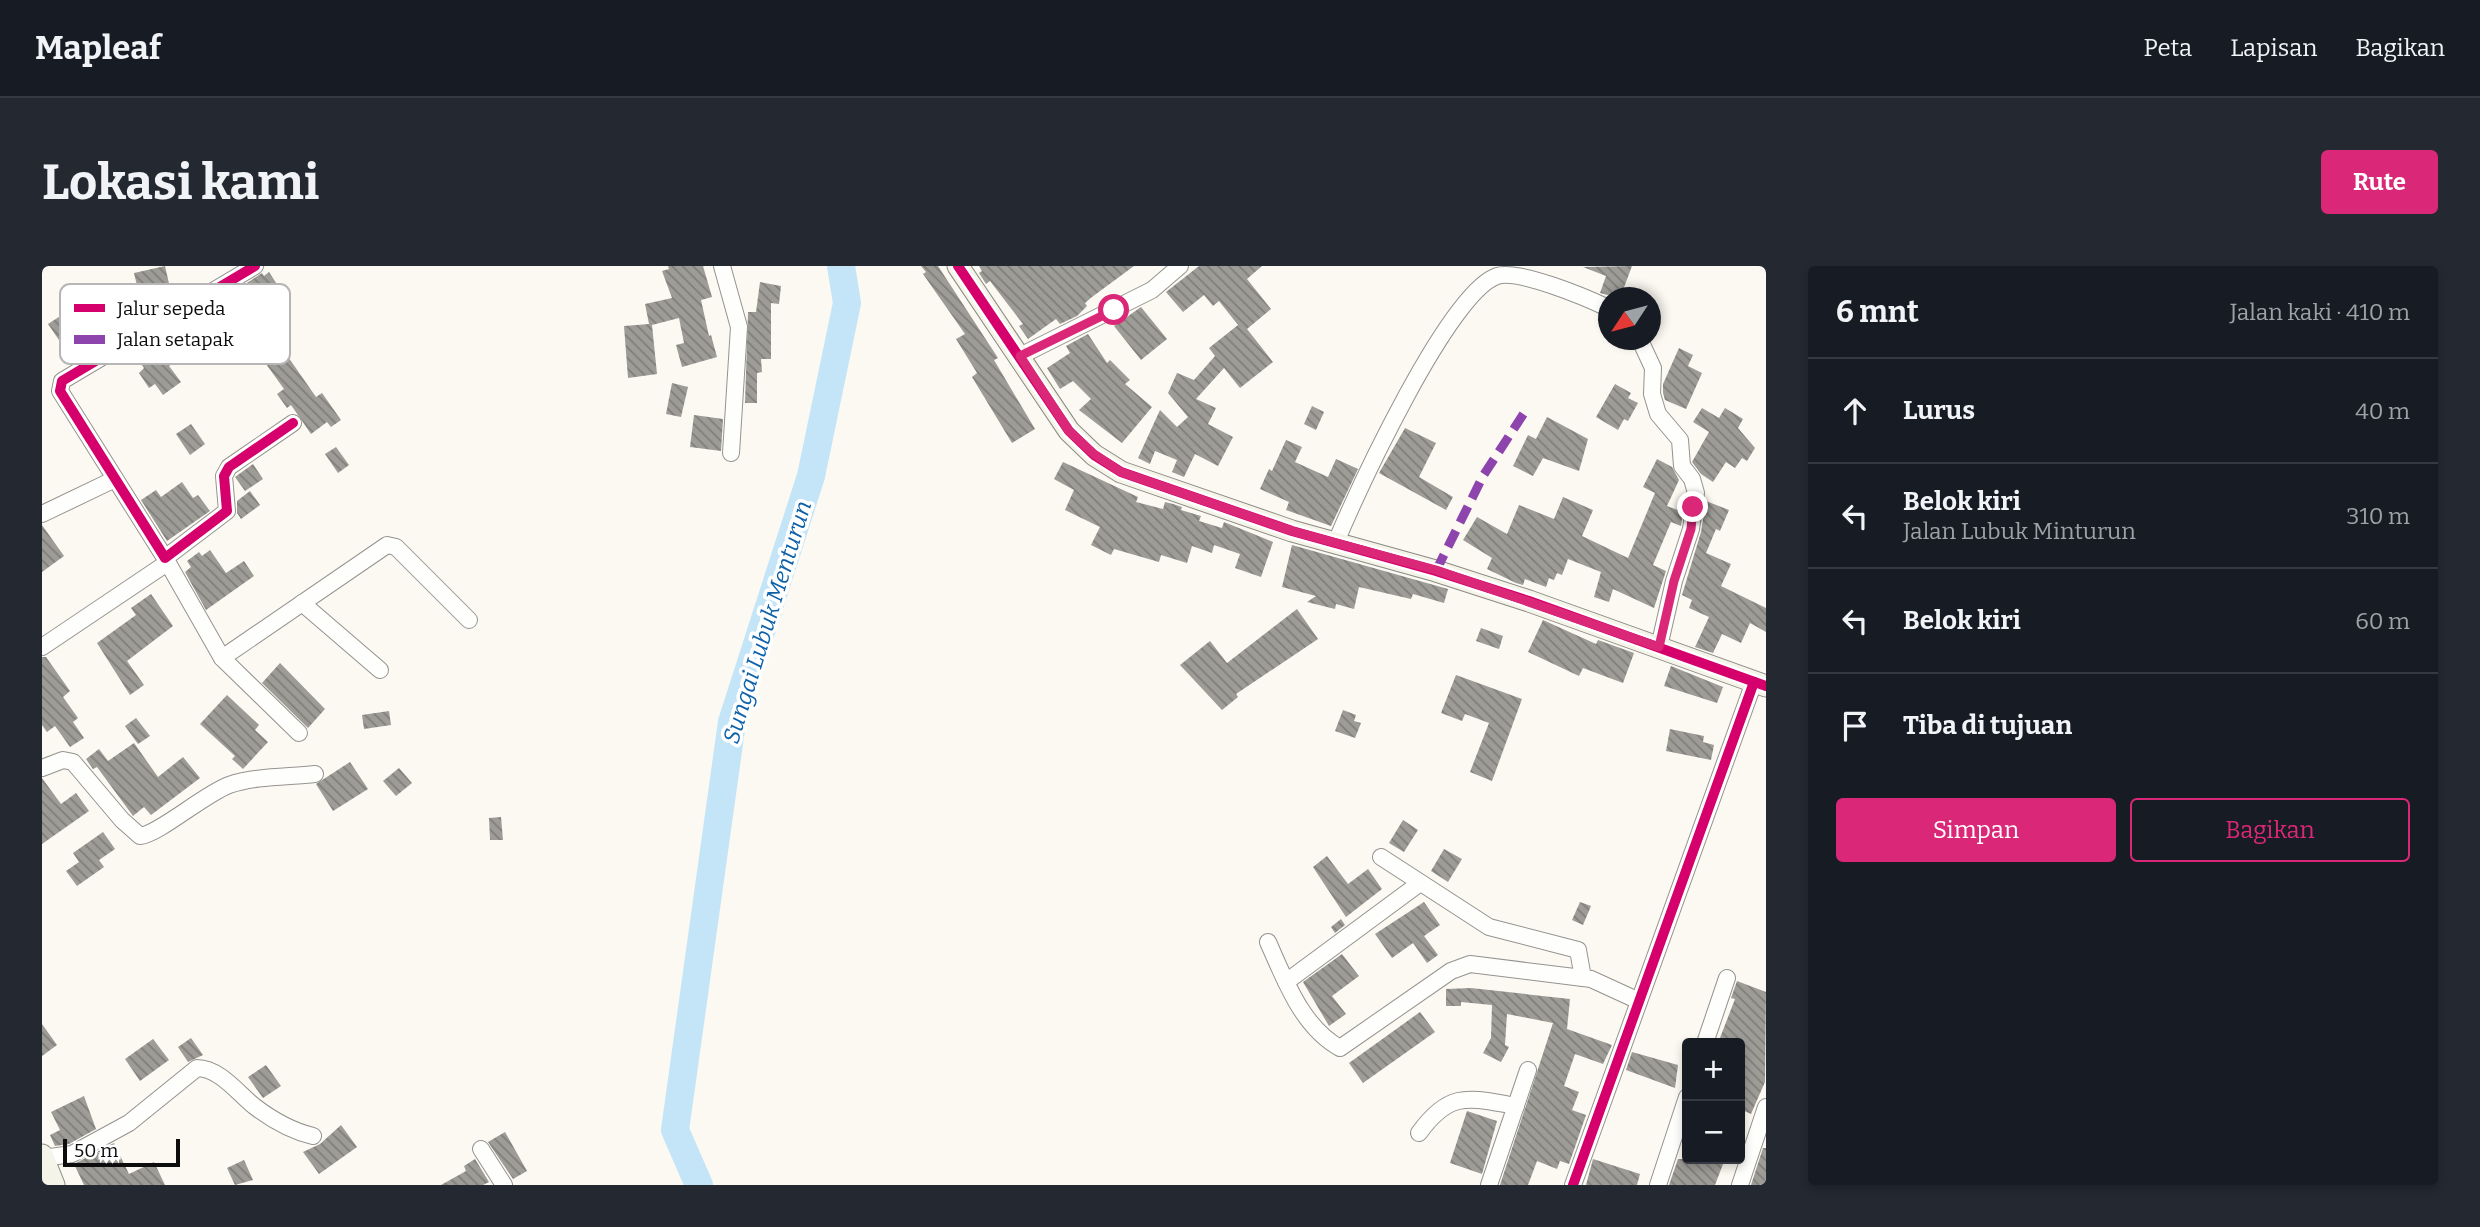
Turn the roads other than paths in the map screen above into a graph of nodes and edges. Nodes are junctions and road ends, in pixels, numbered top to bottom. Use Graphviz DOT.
graph roads {
  1 [pos="255,266"];
  2 [pos="722,266"];
  3 [pos="958,266"];
  4 [pos="1180,266"];
  5 [pos="225,284"];
  6 [pos="1598,304"];
  7 [pos="1645,350"];
  8 [pos="1020,356"];
  9 [pos="91,364"];
  10 [pos="293,423"];
  11 [pos="731,453"];
  12 [pos="113,480"];
  13 [pos="42,514"];
  14 [pos="1336,541"];
  15 [pos="166,561"];
  16 [pos="302,603"];
  17 [pos="469,620"];
  18 [pos="42,647"];
  19 [pos="1659,647"];
  20 [pos="222,658"];
  21 [pos="380,670"];
  22 [pos="1760,684"];
  23 [pos="299,733"];
  24 [pos="42,768"];
  25 [pos="315,774"];
  26 [pos="1381,857"];
  27 [pos="1420,883"];
  28 [pos="1268,942"];
  29 [pos="1583,978"];
  30 [pos="1727,978"];
  31 [pos="1286,982"];
  32 [pos="1639,1002"];
  33 [pos="1707,1038"];
  34 [pos="1528,1070"];
  35 [pos="1686,1101"];
  36 [pos="1516,1106"];
  37 [pos="1766,1107"];
  38 [pos="1762,1132"];
  39 [pos="1419,1133"];
  40 [pos="313,1136"];
  41 [pos="481,1150"];
  42 [pos="43,1157"];
  43 [pos="54,1185"];
  44 [pos="504,1185"];
  45 [pos="1489,1185"];
  46 [pos="1573,1185"];
  47 [pos="1658,1185"];
  48 [pos="1740,1185"];
  1 -- 5 [label="street"];
  2 -- 11 [label="street"];
  3 -- 8 [label="street"];
  4 -- 8 [label="street"];
  6 -- 14 [label="street"];
  7 -- 19 [label="street"];
  8 -- 14 [label="street"];
  9 -- 12 [label="street"];
  10 -- 15 [label="street"];
  12 -- 13 [label="street"];
  12 -- 15 [label="street"];
  14 -- 19 [label="street"];
  15 -- 18 [label="street"];
  15 -- 20 [label="street"];
  16 -- 17 [label="street"];
  16 -- 20 [label="street"];
  16 -- 21 [label="street"];
  19 -- 22 [label="street"];
  20 -- 23 [label="street"];
  22 -- 32 [label="street"];
  24 -- 25 [label="street"];
  26 -- 27 [label="street"];
  27 -- 29 [label="street"];
  27 -- 31 [label="street"];
  28 -- 31 [label="street"];
  29 -- 31 [label="street"];
  29 -- 32 [label="street"];
  30 -- 33 [label="street"];
  32 -- 46 [label="street"];
  34 -- 36 [label="street"];
  35 -- 47 [label="street"];
  36 -- 39 [label="street"];
  36 -- 45 [label="street"];
  37 -- 38 [label="street"];
  38 -- 48 [label="street"];
  40 -- 42 [label="street"];
  41 -- 44 [label="street"];
  42 -- 43 [label="street"];
}
